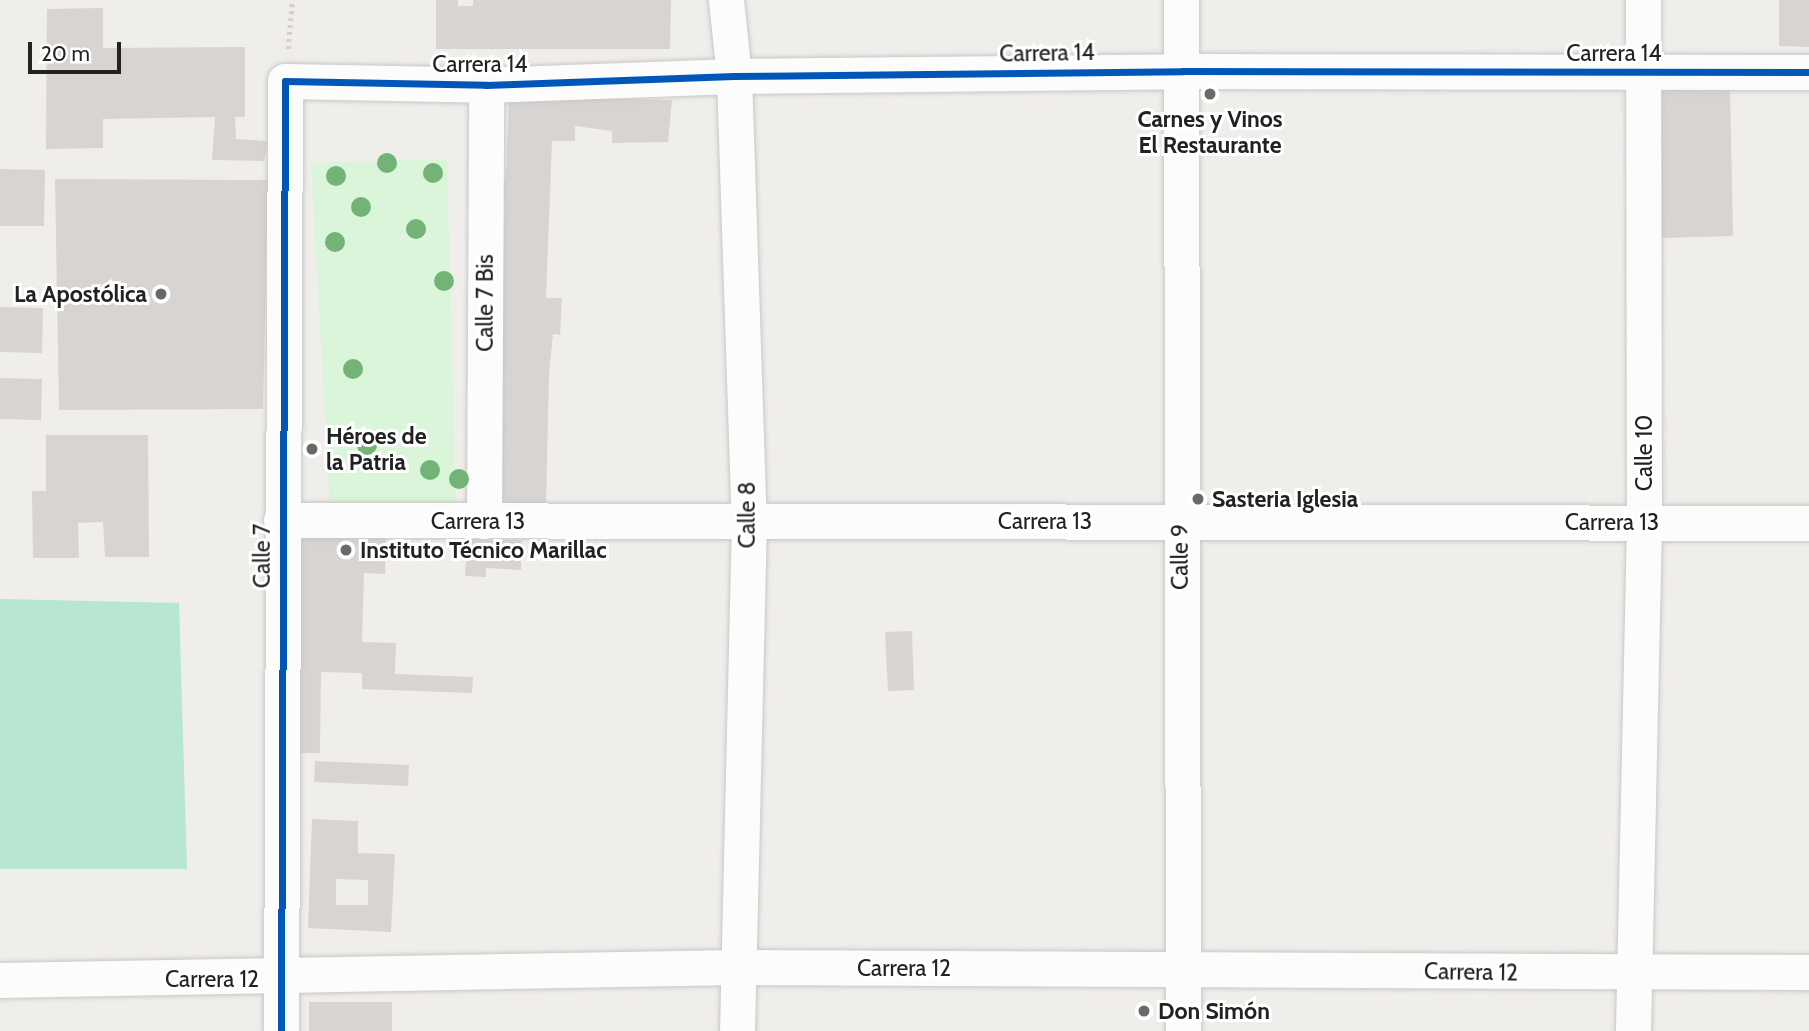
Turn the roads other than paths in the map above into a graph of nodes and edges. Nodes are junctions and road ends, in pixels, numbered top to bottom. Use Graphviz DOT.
graph roads {
  1 [pos="726,0"];
  2 [pos="1181,0"];
  3 [pos="1643,0"];
  4 [pos="1183,71"];
  5 [pos="1809,72"];
  6 [pos="1642,73"];
  7 [pos="734,76"];
  8 [pos="285,81"];
  9 [pos="486,85"];
  10 [pos="749,519"];
  11 [pos="281,520"];
  12 [pos="484,521"];
  13 [pos="1180,522"];
  14 [pos="1644,522"];
  15 [pos="1809,523"];
  16 [pos="737,967"];
  17 [pos="1182,970"];
  18 [pos="1809,972"];
  19 [pos="1634,974"];
  20 [pos="281,978"];
  21 [pos="0,980"];
  22 [pos="281,1031"];
  23 [pos="737,1031"];
  24 [pos="1183,1031"];
  25 [pos="1633,1031"];
  1 -- 7 [label="street, Calle 8"];
  2 -- 4 [label="street, Calle 9"];
  3 -- 6 [label="street, Calle 10"];
  4 -- 6 [label="street, Carrera 14"];
  4 -- 7 [label="street, Carrera 14"];
  4 -- 13 [label="street, Calle 9"];
  5 -- 6 [label="street, Carrera 14"];
  6 -- 14 [label="street, Calle 10"];
  7 -- 9 [label="street, Carrera 14"];
  7 -- 10 [label="street, Calle 8"];
  8 -- 9 [label="street, Carrera 14"];
  8 -- 11 [label="street, Calle 7"];
  9 -- 12 [label="street, Calle 7 Bis"];
  10 -- 12 [label="street, Carrera 13"];
  10 -- 13 [label="street, Carrera 13"];
  10 -- 16 [label="street, Calle 8"];
  11 -- 12 [label="street, Carrera 13"];
  11 -- 20 [label="street, Calle 7"];
  13 -- 14 [label="street, Carrera 13"];
  13 -- 17 [label="street, Calle 9"];
  14 -- 15 [label="street, Carrera 13"];
  14 -- 19 [label="street, Calle 10"];
  16 -- 17 [label="street, Carrera 12"];
  16 -- 20 [label="street, Carrera 12"];
  16 -- 23 [label="street, Calle 8"];
  17 -- 19 [label="street, Carrera 12"];
  17 -- 24 [label="street, Calle 9"];
  18 -- 19 [label="street, Carrera 12"];
  19 -- 25 [label="street, Calle 10"];
  20 -- 21 [label="street, Carrera 12"];
  20 -- 22 [label="street, Calle 7"];
}
